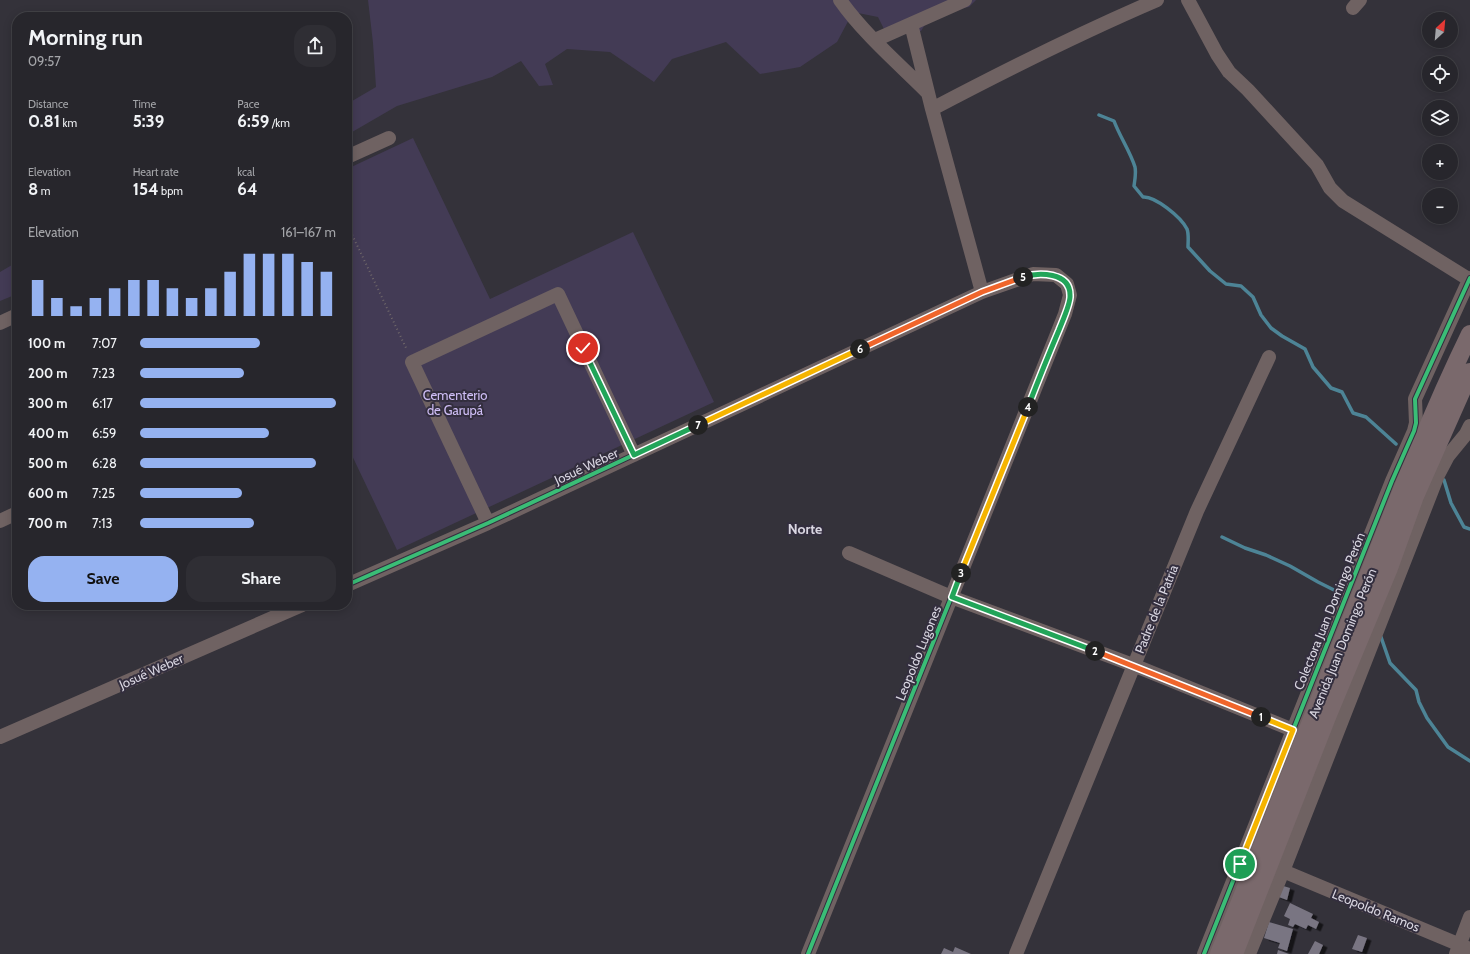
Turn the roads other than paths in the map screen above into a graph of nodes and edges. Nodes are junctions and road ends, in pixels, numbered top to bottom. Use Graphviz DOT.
graph roads {
  1 [pos="840,0"];
  2 [pos="965,0"];
  3 [pos="1157,0"];
  4 [pos="1188,0"];
  5 [pos="911,24"];
  6 [pos="875,40"];
  7 [pos="928,93"];
  8 [pos="932,109"];
  9 [pos="389,138"];
  10 [pos="352,156"];
  11 [pos="1470,279"];
  12 [pos="982,292"];
  13 [pos="1065,314"];
  14 [pos="12,317"];
  15 [pos="0,323"];
  16 [pos="1470,334"];
  17 [pos="1269,357"];
  18 [pos="1470,372"];
  19 [pos="1470,426"];
  20 [pos="634,455"];
  21 [pos="12,515"];
  22 [pos="0,521"];
  23 [pos="488,523"];
  24 [pos="849,553"];
  25 [pos="352,583"];
  26 [pos="952,597"];
  27 [pos="291,610"];
  28 [pos="1133,665"];
  29 [pos="1293,730"];
  30 [pos="0,738"];
  31 [pos="1283,871"];
  32 [pos="1470,917"];
  33 [pos="1462,949"];
  34 [pos="808,954"];
  35 [pos="1016,954"];
  36 [pos="1204,954"];
  37 [pos="1219,954"];
  38 [pos="1234,954"];
  39 [pos="1249,954"];
  1 -- 6 [label="street"];
  2 -- 5 [label="street"];
  3 -- 8 [label="street"];
  4 -- 11 [label="street"];
  5 -- 6 [label="street"];
  5 -- 7 [label="street"];
  6 -- 7 [label="street"];
  7 -- 8 [label="street"];
  8 -- 12 [label="street"];
  9 -- 10 [label="street"];
  11 -- 29 [label="street, Colectora Juan Domingo Perón"];
  12 -- 13 [label="street, Josué Weber"];
  12 -- 20 [label="street, Josué Weber"];
  13 -- 26 [label="street, Leopoldo Lugones"];
  14 -- 15 [label="street"];
  16 -- 37 [label="main road, Avenida Juan Domingo Perón"];
  17 -- 28 [label="street, Padre de la Patria"];
  18 -- 38 [label="main road, Avenida Juan Domingo Perón"];
  19 -- 31 [label="street"];
  20 -- 23 [label="street, Josué Weber"];
  20 -- 23 [label="street"];
  21 -- 22 [label="street"];
  23 -- 25 [label="street, Josué Weber"];
  24 -- 26 [label="street"];
  26 -- 28 [label="street"];
  26 -- 34 [label="street, Leopoldo Lugones"];
  27 -- 30 [label="street, Josué Weber"];
  28 -- 29 [label="street"];
  28 -- 35 [label="street, Padre de la Patria"];
  29 -- 36 [label="street, Colectora Juan Domingo Perón"];
  31 -- 33 [label="street, Leopoldo Ramos"];
  31 -- 39 [label="street"];
  32 -- 33 [label="street"];
}
